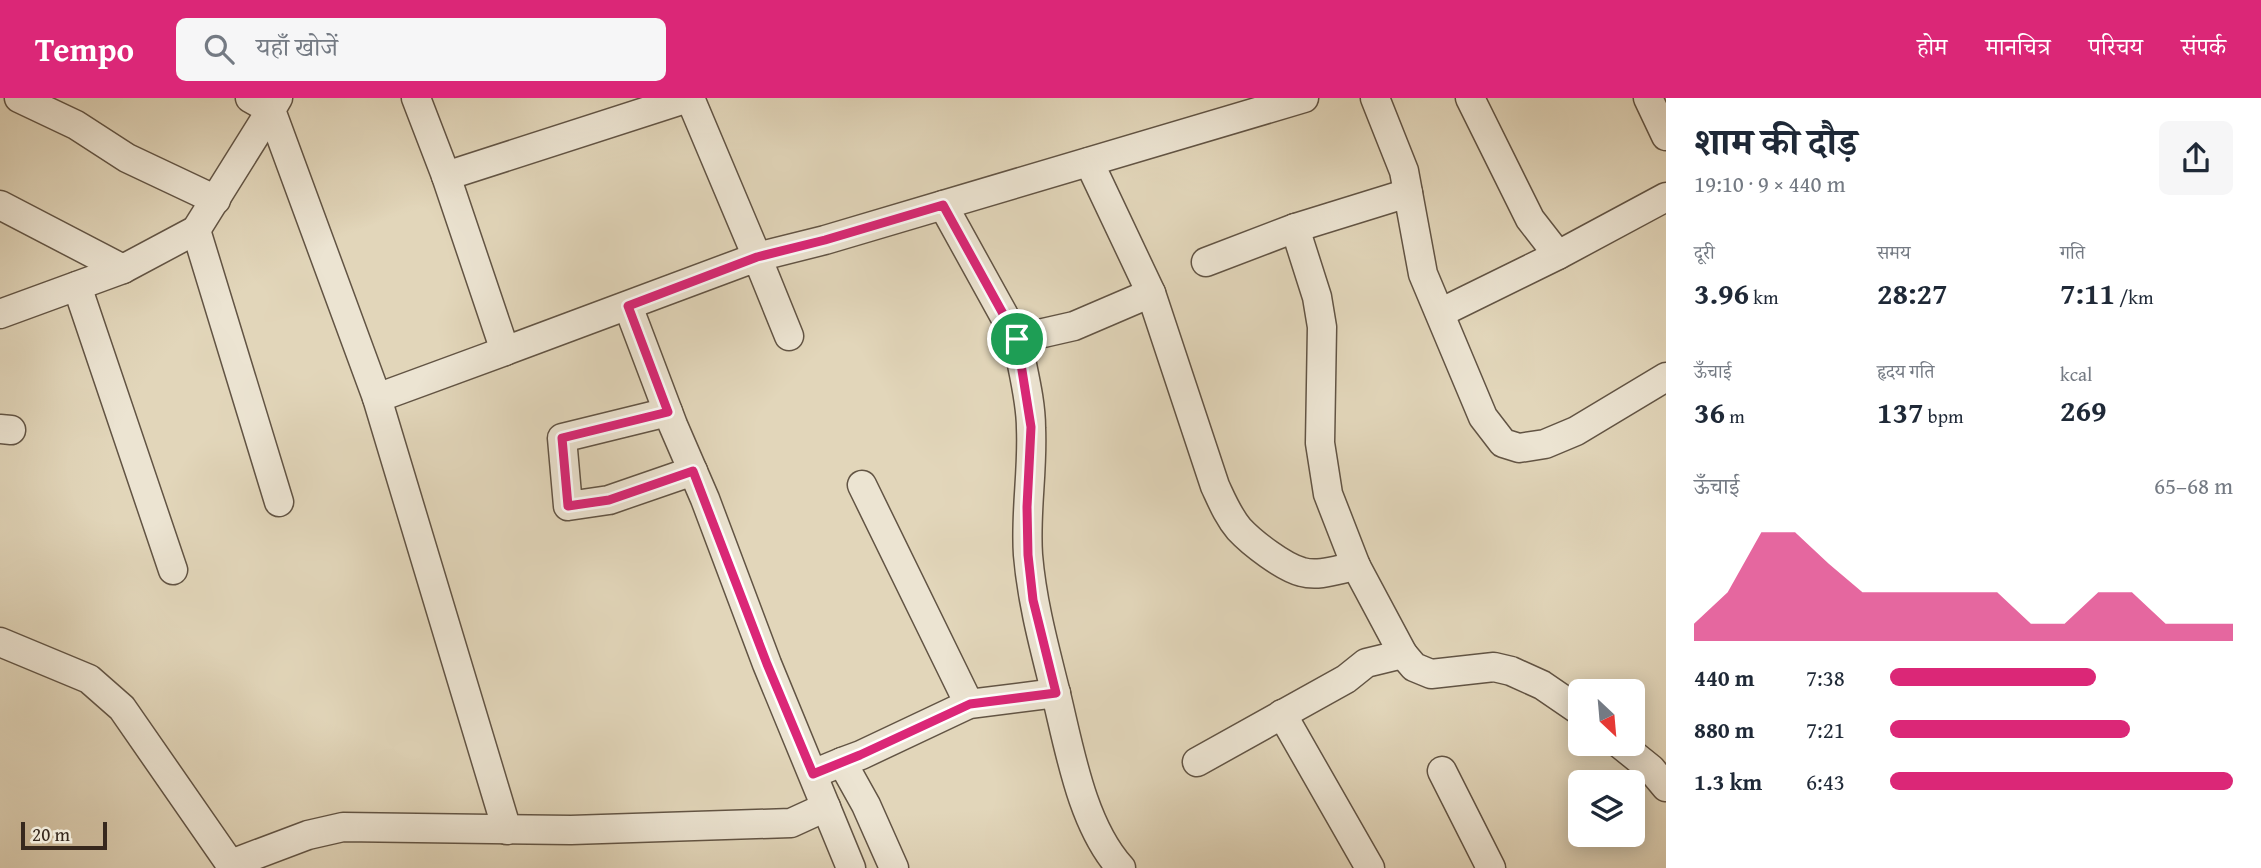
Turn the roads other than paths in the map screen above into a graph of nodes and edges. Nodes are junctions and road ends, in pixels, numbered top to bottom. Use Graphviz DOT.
graph roads {
  1 [pos="19,98"];
  2 [pos="416,98"];
  3 [pos="689,98"];
  4 [pos="1304,98"];
  5 [pos="1375,98"];
  6 [pos="1470,98"];
  7 [pos="1648,98"];
  8 [pos="267,102"];
  9 [pos="1666,136"];
  10 [pos="1089,162"];
  11 [pos="446,176"];
  12 [pos="1408,193"];
  13 [pos="1666,197"];
  14 [pos="216,200"];
  15 [pos="0,205"];
  16 [pos="943,205"];
  17 [pos="1295,228"];
  18 [pos="196,230"];
  19 [pos="1558,255"];
  20 [pos="757,257"];
  21 [pos="1206,262"];
  22 [pos="123,269"];
  23 [pos="77,286"];
  24 [pos="1152,293"];
  25 [pos="628,306"];
  26 [pos="1440,313"];
  27 [pos="0,314"];
  28 [pos="789,336"];
  29 [pos="1017,339"];
  30 [pos="505,351"];
  31 [pos="1666,377"];
  32 [pos="377,398"];
  33 [pos="668,412"];
  34 [pos="693,471"];
  35 [pos="862,485"];
  36 [pos="279,502"];
  37 [pos="1356,566"];
  38 [pos="173,569"];
  39 [pos="0,642"];
  40 [pos="1403,654"];
  41 [pos="1056,693"];
  42 [pos="1568,703"];
  43 [pos="970,704"];
  44 [pos="1282,714"];
  45 [pos="1635,756"];
  46 [pos="842,761"];
  47 [pos="1197,762"];
  48 [pos="1442,771"];
  49 [pos="813,774"];
  50 [pos="1666,787"];
  51 [pos="826,807"];
  52 [pos="507,830"];
  53 [pos="232,866"];
  54 [pos="851,868"];
  55 [pos="894,868"];
  56 [pos="1121,868"];
  57 [pos="1370,868"];
  58 [pos="1491,868"];
  1 -- 14 [label="street"];
  2 -- 11 [label="street"];
  3 -- 11 [label="street"];
  3 -- 20 [label="street"];
  4 -- 10 [label="street"];
  5 -- 12 [label="street"];
  6 -- 19 [label="street"];
  7 -- 9 [label="street"];
  8 -- 14 [label="street"];
  8 -- 32 [label="street"];
  10 -- 16 [label="street"];
  10 -- 24 [label="street"];
  11 -- 30 [label="street"];
  12 -- 17 [label="street"];
  12 -- 26 [label="street"];
  13 -- 19 [label="street"];
  14 -- 18 [label="street"];
  15 -- 22 [label="street"];
  16 -- 20 [label="street"];
  16 -- 29 [label="street"];
  17 -- 21 [label="street"];
  17 -- 37 [label="street"];
  18 -- 22 [label="street"];
  18 -- 36 [label="street"];
  19 -- 26 [label="street"];
  20 -- 25 [label="street"];
  20 -- 28 [label="street"];
  22 -- 23 [label="street"];
  23 -- 27 [label="street"];
  23 -- 38 [label="street"];
  24 -- 29 [label="street"];
  24 -- 37 [label="street"];
  25 -- 30 [label="street"];
  25 -- 33 [label="street"];
  26 -- 31 [label="street"];
  29 -- 41 [label="street"];
  30 -- 32 [label="street"];
  32 -- 52 [label="street"];
  33 -- 34 [label="street"];
  33 -- 34 [label="street"];
  34 -- 49 [label="street"];
  35 -- 43 [label="street"];
  37 -- 40 [label="street"];
  39 -- 53 [label="street"];
  40 -- 42 [label="street"];
  40 -- 44 [label="street"];
  41 -- 43 [label="street"];
  41 -- 56 [label="street"];
  43 -- 46 [label="street"];
  44 -- 47 [label="street"];
  44 -- 57 [label="street"];
  45 -- 50 [label="street"];
  46 -- 49 [label="street"];
  46 -- 55 [label="street"];
  48 -- 58 [label="street"];
  49 -- 51 [label="street"];
  51 -- 52 [label="street"];
  51 -- 54 [label="street"];
  52 -- 53 [label="street"];
}
